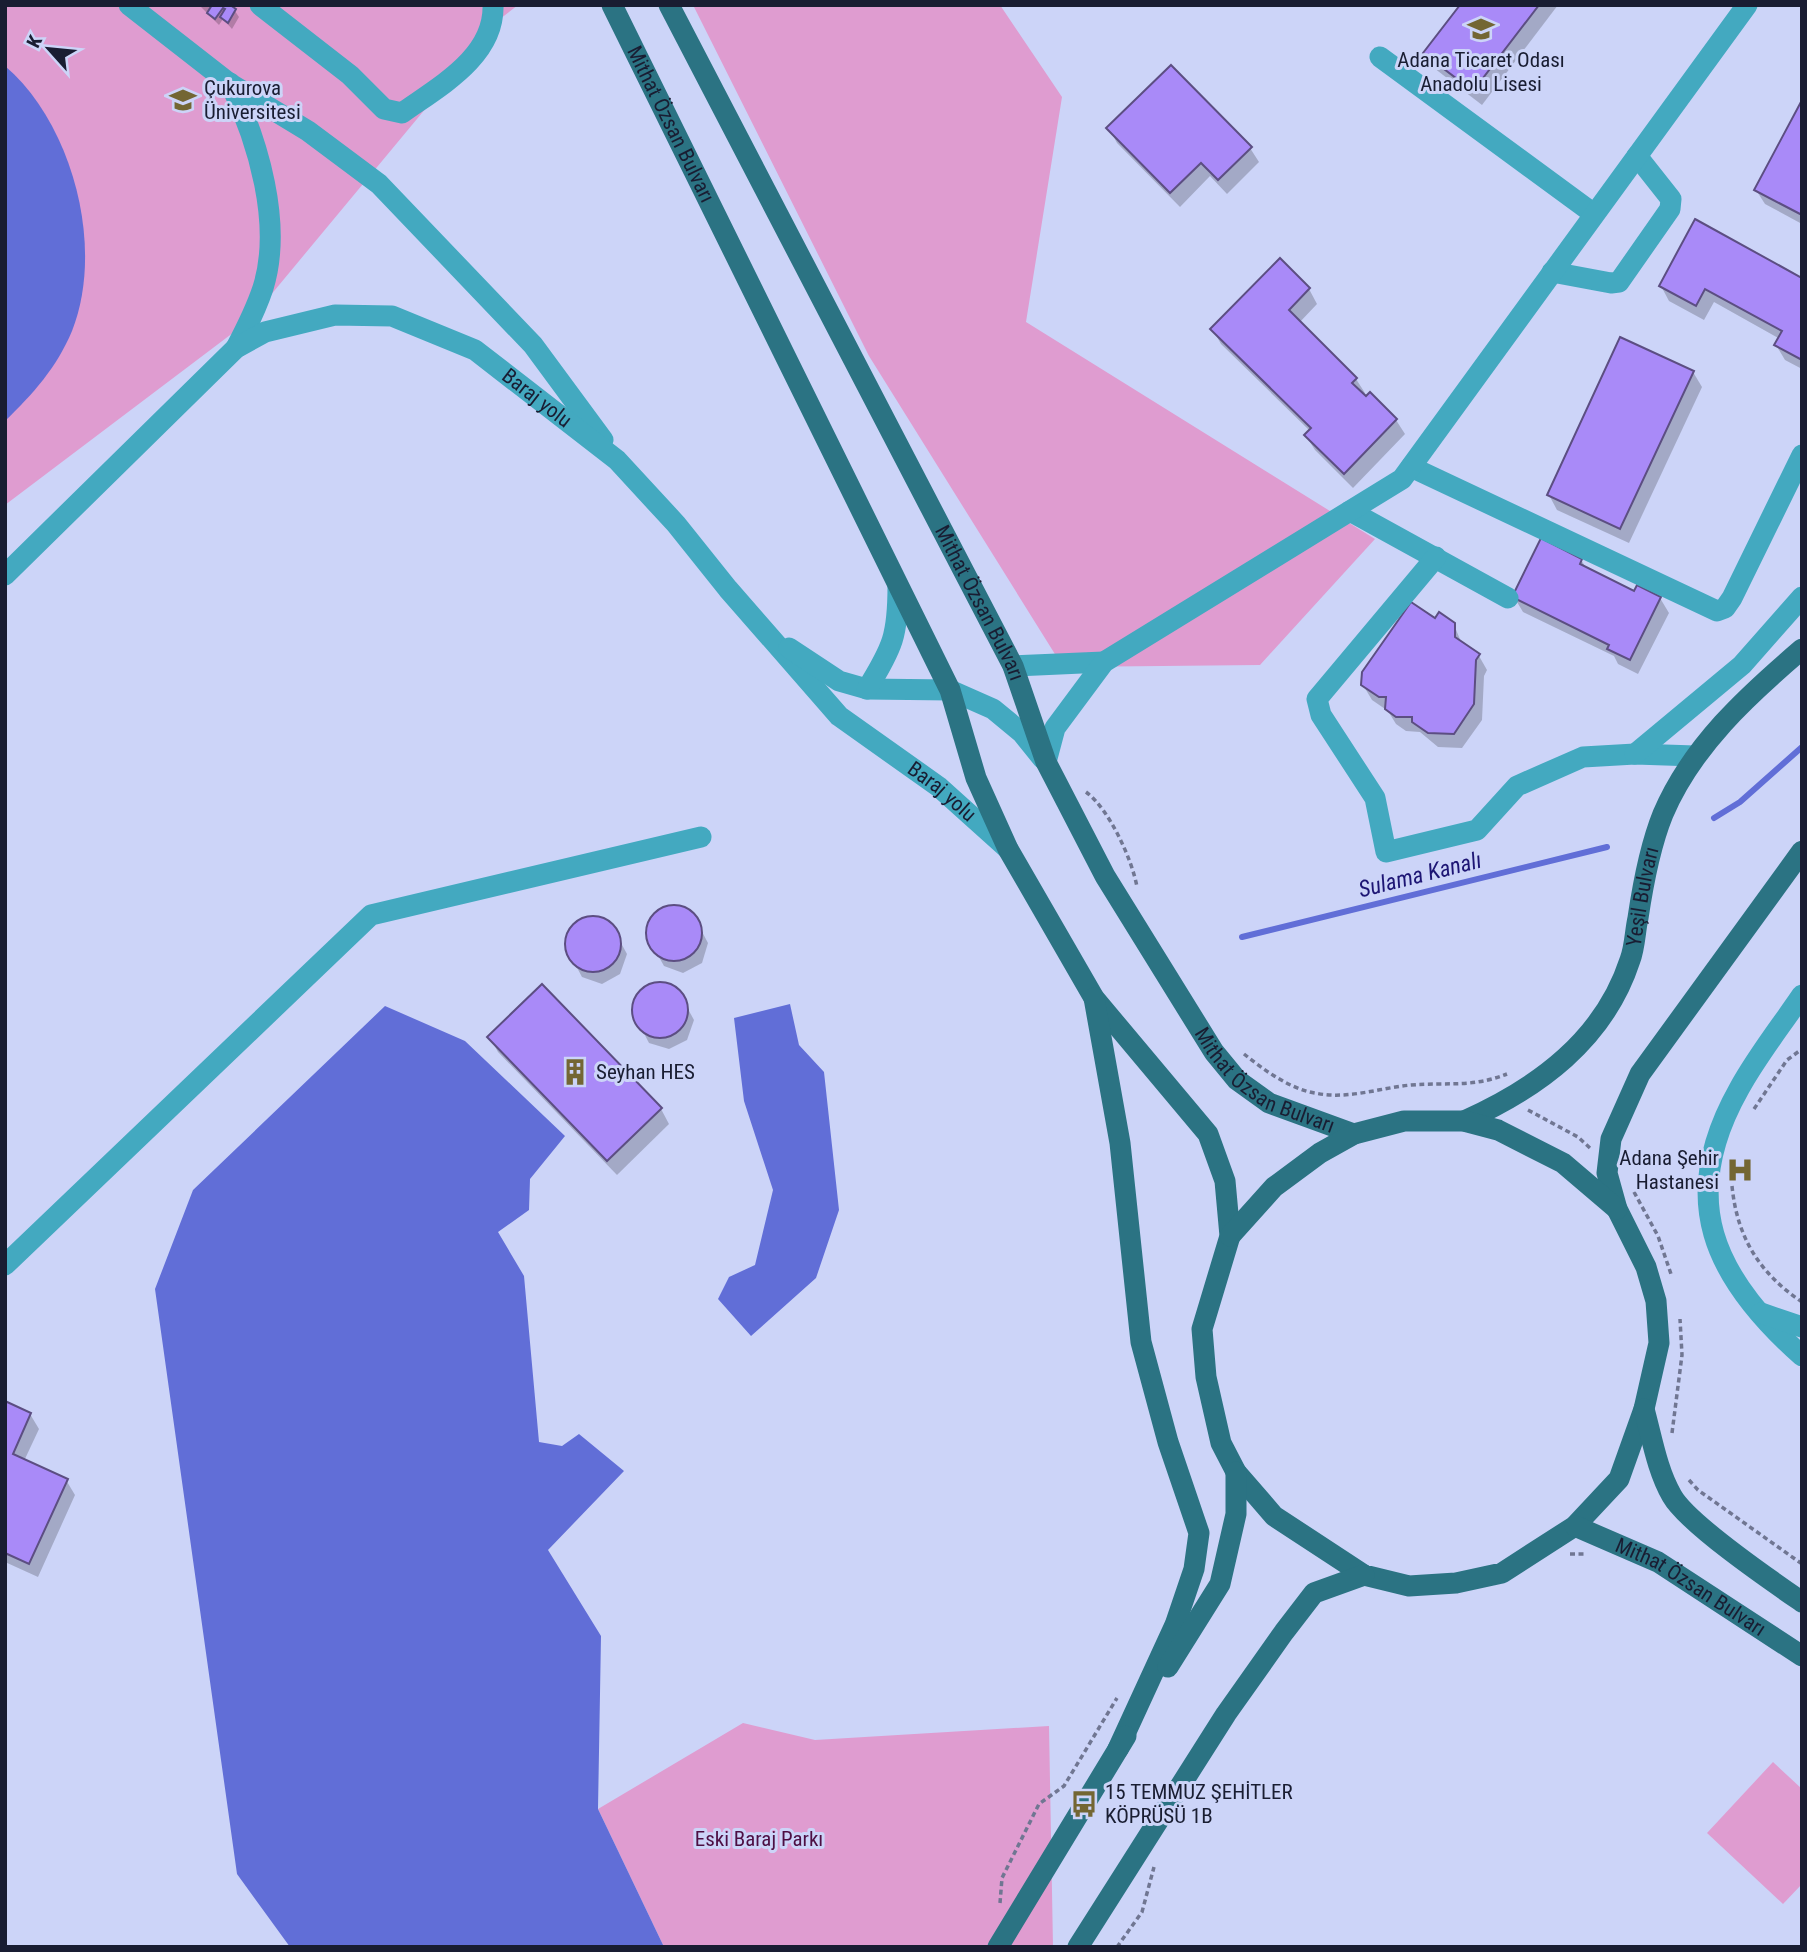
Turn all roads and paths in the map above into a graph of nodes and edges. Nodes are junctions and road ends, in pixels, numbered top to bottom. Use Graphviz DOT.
graph roads {
  1 [pos="129,5"];
  2 [pos="261,5"];
  3 [pos="493,5"];
  4 [pos="612,5"];
  5 [pos="669,5"];
  6 [pos="1747,5"];
  7 [pos="1380,57"];
  8 [pos="229,83"];
  9 [pos="1637,156"];
  10 [pos="1594,214"];
  11 [pos="1552,272"];
  12 [pos="236,348"];
  13 [pos="1802,455"];
  14 [pos="617,460"];
  15 [pos="1411,467"];
  16 [pos="1350,511"];
  17 [pos="1436,557"];
  18 [pos="5,575"];
  19 [pos="898,586"];
  20 [pos="1802,597"];
  21 [pos="1508,598"];
  22 [pos="767,634"];
  23 [pos="1802,649"];
  24 [pos="1104,662"];
  25 [pos="1013,666"];
  26 [pos="867,689"];
  27 [pos="950,690"];
  28 [pos="1635,754"];
  29 [pos="1695,757"];
  30 [pos="1046,762"];
  31 [pos="1077,785"];
  32 [pos="701,837"];
  33 [pos="1008,849"];
  34 [pos="1802,851"];
  35 [pos="1138,894"];
  36 [pos="1802,996"];
  37 [pos="1094,998"];
  38 [pos="1237,1047"];
  39 [pos="1802,1049"];
  40 [pos="1518,1069"];
  41 [pos="1471,1085"];
  42 [pos="1508,1101"];
  43 [pos="1751,1113"];
  44 [pos="1464,1121"];
  45 [pos="1354,1134"];
  46 [pos="1608,1164"];
  47 [pos="1732,1173"];
  48 [pos="1617,1209"];
  49 [pos="1230,1236"];
  50 [pos="5,1265"];
  51 [pos="1802,1302"];
  52 [pos="1760,1313"];
  53 [pos="1802,1327"];
  54 [pos="1802,1356"];
  55 [pos="1644,1409"];
  56 [pos="1236,1472"];
  57 [pos="1576,1526"];
  58 [pos="1592,1554"];
  59 [pos="1559,1559"];
  60 [pos="1364,1575"];
  61 [pos="1765,1576"];
  62 [pos="1802,1592"];
  63 [pos="1802,1602"];
  64 [pos="1797,1649"];
  65 [pos="1122,1690"];
  66 [pos="1118,1749"];
  67 [pos="1156,1859"];
  68 [pos="1000,1907"];
  69 [pos="998,1947"];
  70 [pos="1078,1947"];
  71 [pos="1117,1947"];
  1 -- 8 [label="street"];
  2 -- 3 [label="street"];
  4 -- 19 [label="main road, Mithat Özsan Bulvarı"];
  5 -- 25 [label="main road, Mithat Özsan Bulvarı"];
  6 -- 9 [label="street"];
  7 -- 10 [label="street"];
  8 -- 12 [label="street"];
  8 -- 14 [label="street"];
  9 -- 10 [label="street"];
  9 -- 11 [label="street"];
  10 -- 11 [label="street"];
  11 -- 15 [label="street"];
  12 -- 14 [label="street, Baraj yolu"];
  12 -- 18 [label="street, Baraj yolu"];
  13 -- 15 [label="street"];
  14 -- 22 [label="street, Baraj yolu"];
  15 -- 16 [label="street"];
  16 -- 17 [label="street"];
  16 -- 24 [label="street"];
  17 -- 21 [label="street"];
  17 -- 28 [label="street"];
  19 -- 26 [label="street"];
  19 -- 27 [label="main road, Mithat Özsan Bulvarı"];
  20 -- 28 [label="street"];
  22 -- 26 [label="street"];
  22 -- 33 [label="street, Baraj yolu"];
  23 -- 29 [label="main road, Yeşil Bulvarı"];
  24 -- 25 [label="street"];
  24 -- 30 [label="street"];
  25 -- 30 [label="main road, Mithat Özsan Bulvarı"];
  26 -- 27 [label="street"];
  27 -- 30 [label="street"];
  27 -- 33 [label="main road, Mithat Özsan Bulvarı"];
  28 -- 29 [label="street"];
  29 -- 42 [label="main road, Yeşil Bulvarı"];
  30 -- 45 [label="main road, Mithat Özsan Bulvarı"];
  31 -- 35 [label="path"];
  32 -- 50 [label="street"];
  33 -- 37 [label="main road, Mithat Özsan Bulvarı"];
  34 -- 46 [label="main road"];
  36 -- 52 [label="street"];
  37 -- 49 [label="main road"];
  37 -- 66 [label="main road"];
  38 -- 41 [label="path"];
  39 -- 43 [label="path"];
  40 -- 41 [label="path"];
  41 -- 42 [label="path"];
  42 -- 44 [label="main road, Yeşil Bulvarı"];
  42 -- 46 [label="path"];
  44 -- 45 [label="main road"];
  44 -- 48 [label="main road"];
  45 -- 49 [label="main road"];
  46 -- 48 [label="main road"];
  47 -- 51 [label="path"];
  48 -- 55 [label="main road"];
  49 -- 56 [label="main road"];
  52 -- 53 [label="street"];
  52 -- 54 [label="street"];
  55 -- 57 [label="main road"];
  55 -- 61 [label="main road"];
  56 -- 60 [label="main road"];
  56 -- 66 [label="main road"];
  57 -- 60 [label="main road"];
  57 -- 64 [label="main road, Mithat Özsan Bulvarı"];
  58 -- 59 [label="path"];
  60 -- 70 [label="main road"];
  61 -- 62 [label="street"];
  61 -- 63 [label="main road"];
  65 -- 68 [label="path"];
  66 -- 69 [label="main road"];
  67 -- 71 [label="path"];
}
